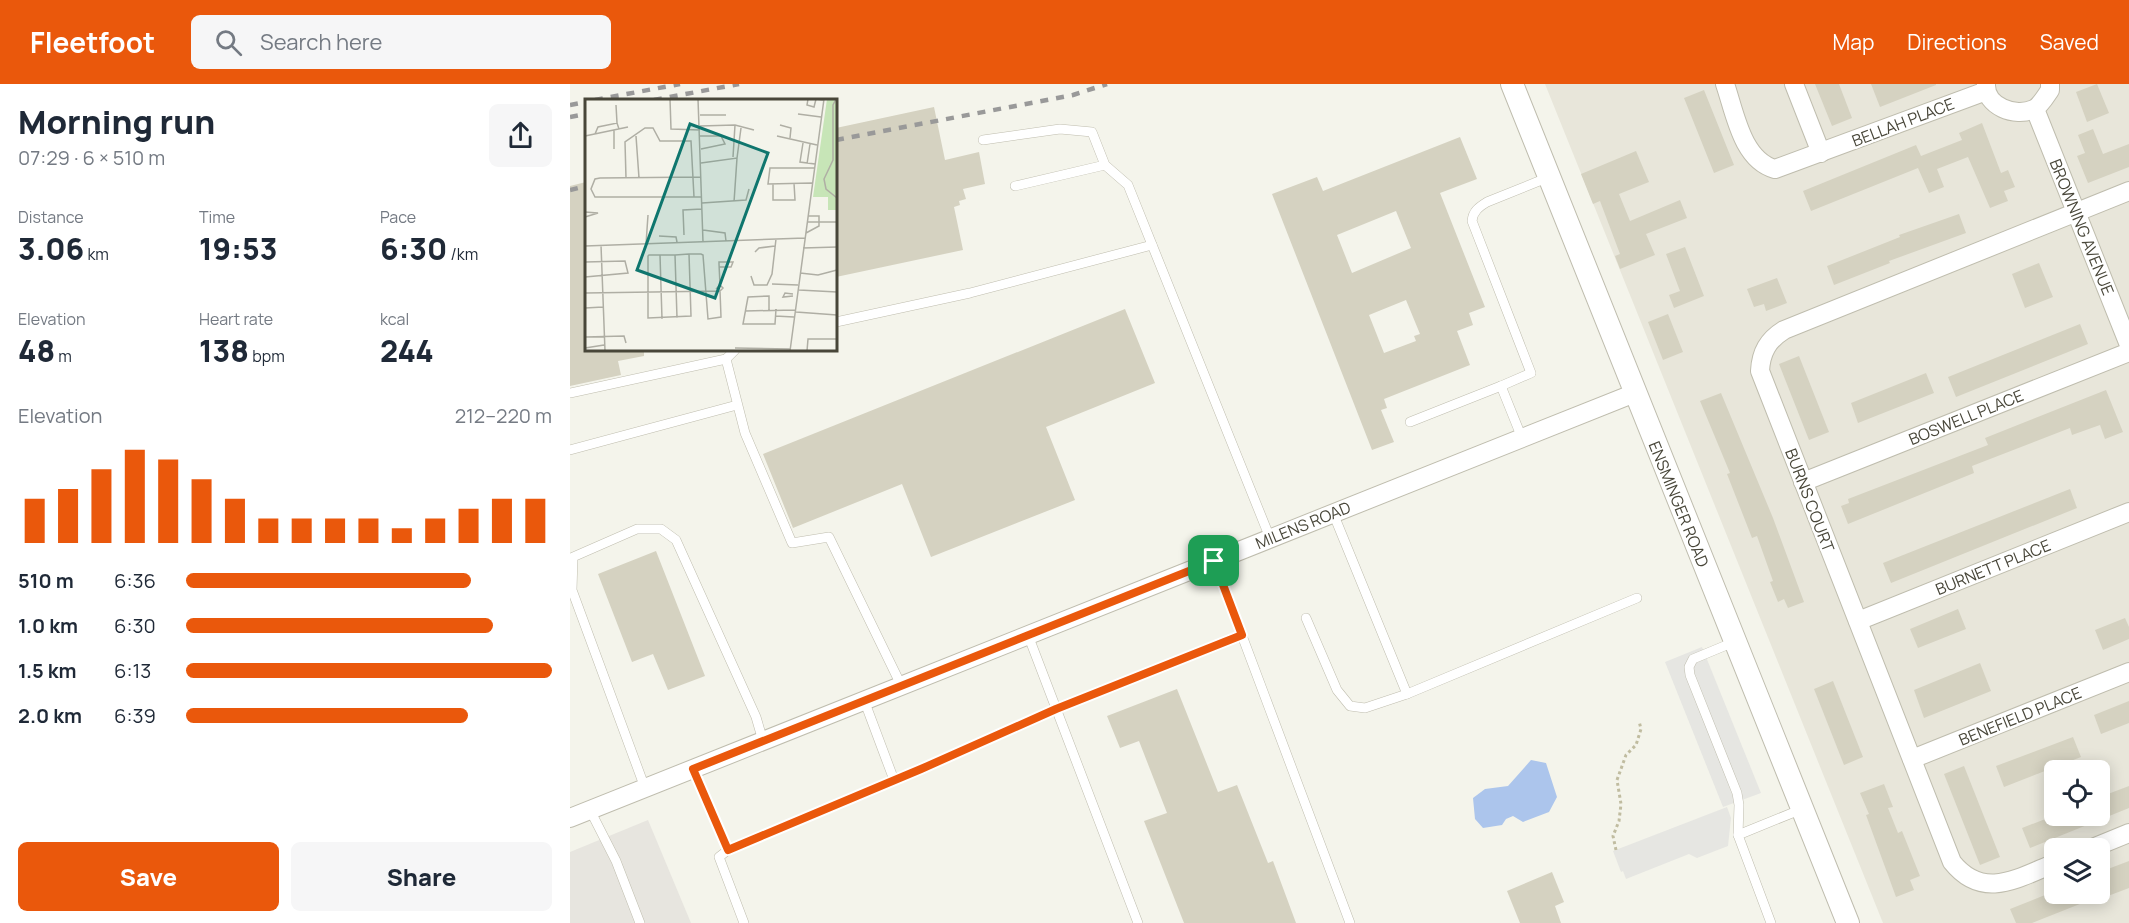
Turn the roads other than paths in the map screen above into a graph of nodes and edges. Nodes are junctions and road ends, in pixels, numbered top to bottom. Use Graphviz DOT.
graph roads {
  1 [pos="1512,84"];
  2 [pos="1725,84"];
  3 [pos="1794,84"];
  4 [pos="2050,84"];
  5 [pos="1986,87"];
  6 [pos="2035,109"];
  7 [pos="983,140"];
  8 [pos="1821,153"];
  9 [pos="1105,165"];
  10 [pos="1549,177"];
  11 [pos="1015,186"];
  12 [pos="2129,191"];
  13 [pos="2076,212"];
  14 [pos="1152,245"];
  15 [pos="837,322"];
  16 [pos="2129,345"];
  17 [pos="734,351"];
  18 [pos="2129,352"];
  19 [pos="726,359"];
  20 [pos="1501,386"];
  21 [pos="570,393"];
  22 [pos="1635,393"];
  23 [pos="737,405"];
  24 [pos="1410,422"];
  25 [pos="1522,438"];
  26 [pos="570,450"];
  27 [pos="1803,482"];
  28 [pos="2129,512"];
  29 [pos="1333,513"];
  30 [pos="1270,538"];
  31 [pos="1214,561"];
  32 [pos="1637,598"];
  33 [pos="1306,618"];
  34 [pos="1857,621"];
  35 [pos="1028,634"];
  36 [pos="1242,635"];
  37 [pos="1734,642"];
  38 [pos="2129,672"];
  39 [pos="901,685"];
  40 [pos="1407,694"];
  41 [pos="864,700"];
  42 [pos="1056,709"];
  43 [pos="763,741"];
  44 [pos="1912,759"];
  45 [pos="693,769"];
  46 [pos="894,780"];
  47 [pos="645,788"];
  48 [pos="1802,809"];
  49 [pos="590,810"];
  50 [pos="570,818"];
  51 [pos="2129,833"];
  52 [pos="1738,835"];
  53 [pos="2110,841"];
  54 [pos="728,850"];
  55 [pos="2044,867"];
  56 [pos="640,923"];
  57 [pos="744,923"];
  58 [pos="1138,923"];
  59 [pos="1350,923"];
  60 [pos="1771,923"];
  61 [pos="1848,923"];
  1 -- 10 [label="street, ENSMINGER ROAD"];
  2 -- 8 [label="street, BELLAH PLACE"];
  3 -- 8 [label="street"];
  4 -- 6 [label="street"];
  5 -- 6 [label="street"];
  5 -- 8 [label="street, BELLAH PLACE"];
  6 -- 13 [label="street, BROWNING AVENUE"];
  7 -- 9 [label="lane"];
  9 -- 11 [label="lane"];
  9 -- 14 [label="lane"];
  10 -- 20 [label="lane"];
  10 -- 22 [label="street, ENSMINGER ROAD"];
  12 -- 13 [label="street, BURNS COURT"];
  13 -- 16 [label="street, BROWNING AVENUE"];
  13 -- 27 [label="street, BURNS COURT"];
  14 -- 15 [label="lane"];
  14 -- 30 [label="lane"];
  17 -- 19 [label="lane"];
  18 -- 27 [label="street, BOSWELL PLACE"];
  19 -- 21 [label="lane"];
  19 -- 23 [label="lane"];
  20 -- 24 [label="lane"];
  20 -- 25 [label="lane"];
  22 -- 25 [label="street, MILENS ROAD"];
  22 -- 37 [label="street, ENSMINGER ROAD"];
  23 -- 26 [label="lane"];
  23 -- 39 [label="lane"];
  25 -- 29 [label="street, MILENS ROAD"];
  27 -- 34 [label="street, BURNS COURT"];
  28 -- 34 [label="street, BURNETT PLACE"];
  29 -- 30 [label="street, MILENS ROAD"];
  29 -- 40 [label="lane"];
  30 -- 31 [label="street, MILENS ROAD"];
  31 -- 35 [label="street, MILENS ROAD"];
  31 -- 36 [label="lane"];
  32 -- 40 [label="lane"];
  33 -- 40 [label="lane"];
  34 -- 44 [label="street, BURNS COURT"];
  35 -- 39 [label="street, MILENS ROAD"];
  35 -- 42 [label="lane"];
  36 -- 42 [label="lane"];
  36 -- 59 [label="lane"];
  37 -- 48 [label="street, ENSMINGER ROAD"];
  37 -- 52 [label="lane"];
  38 -- 44 [label="street, BENEFIELD PLACE"];
  39 -- 41 [label="street, MILENS ROAD"];
  41 -- 43 [label="street, MILENS ROAD"];
  41 -- 46 [label="lane"];
  42 -- 46 [label="lane"];
  42 -- 58 [label="lane"];
  43 -- 45 [label="street, MILENS ROAD"];
  43 -- 47 [label="lane"];
  44 -- 55 [label="street, BURNS COURT"];
  45 -- 47 [label="street, MILENS ROAD"];
  45 -- 54 [label="lane"];
  46 -- 54 [label="lane"];
  47 -- 49 [label="street, MILENS ROAD"];
  48 -- 52 [label="lane"];
  48 -- 61 [label="street, ENSMINGER ROAD"];
  49 -- 50 [label="street, MILENS ROAD"];
  49 -- 56 [label="lane"];
  51 -- 53 [label="street"];
  52 -- 60 [label="lane"];
  54 -- 57 [label="lane"];
}
